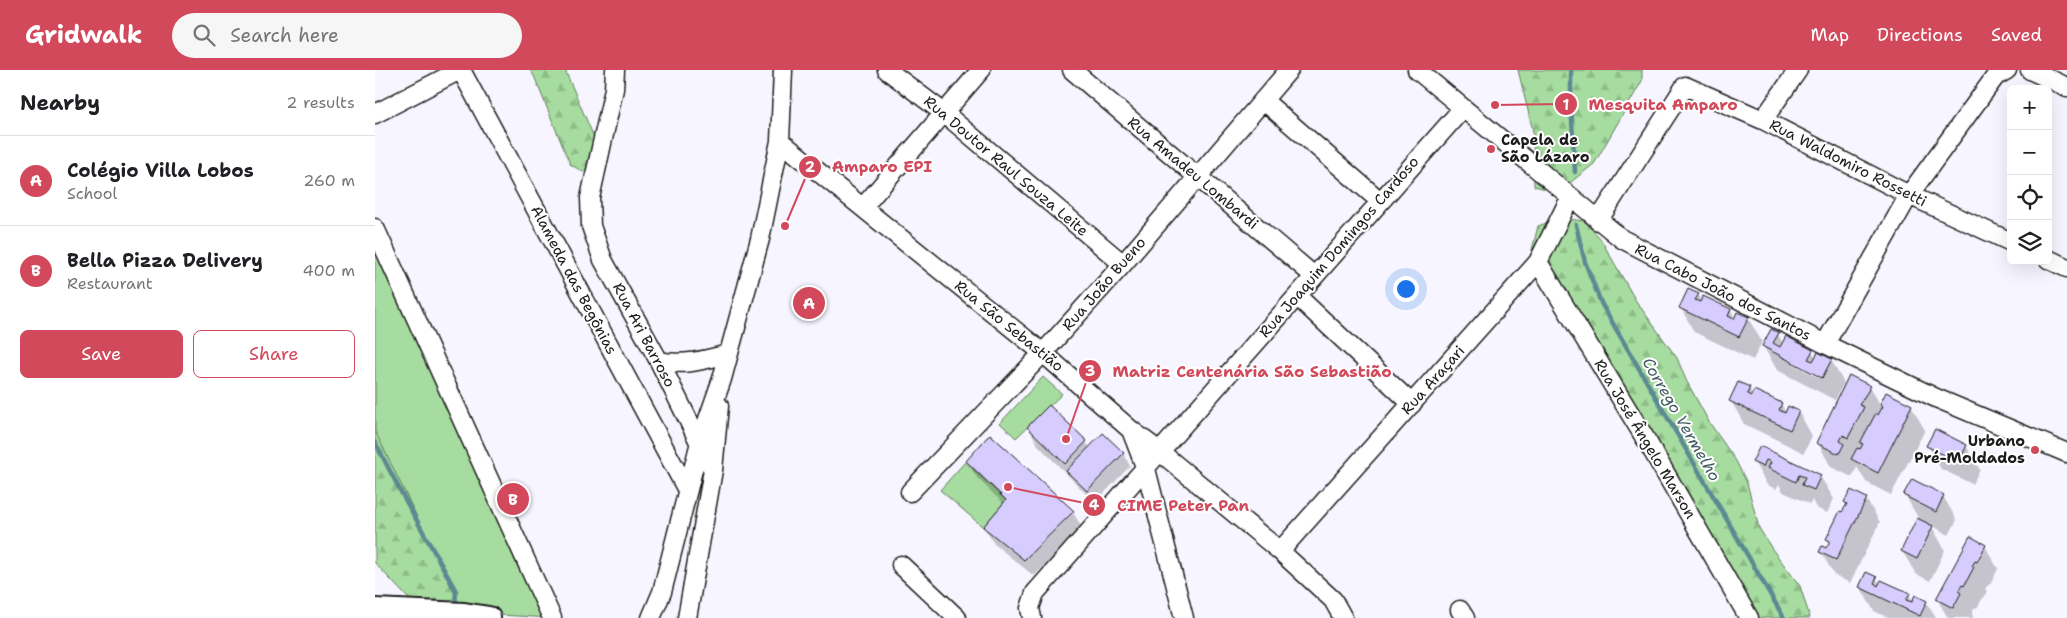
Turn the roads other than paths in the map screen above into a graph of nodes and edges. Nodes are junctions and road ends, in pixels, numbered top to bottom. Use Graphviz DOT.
graph roads {
  1 [pos="460,70"];
  2 [pos="615,70"];
  3 [pos="783,70"];
  4 [pos="887,70"];
  5 [pos="981,70"];
  6 [pos="1072,70"];
  7 [pos="1289,70"];
  8 [pos="1417,70"];
  9 [pos="1799,70"];
  10 [pos="2007,70"];
  11 [pos="2030,70"];
  12 [pos="2067,87"];
  13 [pos="1263,100"];
  14 [pos="1463,108"];
  15 [pos="944,113"];
  16 [pos="375,114"];
  17 [pos="1763,120"];
  18 [pos="780,141"];
  19 [pos="1197,176"];
  20 [pos="1909,195"];
  21 [pos="1571,198"];
  22 [pos="1380,201"];
  23 [pos="863,207"];
  24 [pos="1598,221"];
  25 [pos="375,228"];
  26 [pos="2007,240"];
  27 [pos="2052,261"];
  28 [pos="1538,262"];
  29 [pos="1123,264"];
  30 [pos="2067,268"];
  31 [pos="1314,276"];
  32 [pos="1297,296"];
  33 [pos="1825,344"];
  34 [pos="1043,353"];
  35 [pos="728,354"];
  36 [pos="659,361"];
  37 [pos="721,379"];
  38 [pos="1412,404"];
  39 [pos="1131,430"];
  40 [pos="700,442"];
  41 [pos="1159,451"];
  42 [pos="2067,453"];
  43 [pos="1146,469"];
  44 [pos="713,470"];
  45 [pos="687,490"];
  46 [pos="910,492"];
  47 [pos="1280,551"];
  48 [pos="901,565"];
  49 [pos="375,610"];
  50 [pos="400,612"];
  51 [pos="432,614"];
  52 [pos="375,617"];
  53 [pos="489,618"];
  54 [pos="552,618"];
  55 [pos="651,618"];
  56 [pos="687,618"];
  57 [pos="957,618"];
  58 [pos="1032,618"];
  59 [pos="1184,618"];
  60 [pos="1343,618"];
  61 [pos="1749,618"];
  1 -- 16 [label="street"];
  1 -- 45 [label="street, Alameda das Begônias"];
  2 -- 36 [label="street, Rua Ari Barroso"];
  3 -- 18 [label="street"];
  4 -- 15 [label="street, Rua Doutor Raul Souza Leite"];
  5 -- 15 [label="street"];
  6 -- 19 [label="street, Rua Amadeu Lombardi"];
  7 -- 13 [label="street, Rua João Bueno"];
  8 -- 14 [label="street, Rua Cabo João dos Santos"];
  9 -- 17 [label="street"];
  10 -- 20 [label="street"];
  11 -- 12 [label="street"];
  13 -- 19 [label="street, Rua João Bueno"];
  13 -- 22 [label="street"];
  14 -- 21 [label="street, Rua Cabo João dos Santos"];
  14 -- 22 [label="street, Rua Joaquim Domingos Cardoso"];
  15 -- 23 [label="street"];
  15 -- 29 [label="street, Rua Doutor Raul Souza Leite"];
  17 -- 20 [label="street, Rua Waldomiro Rossetti"];
  17 -- 24 [label="street, Rua Waldomiro Rossetti"];
  18 -- 23 [label="street, Rua São Sebastião"];
  18 -- 35 [label="street"];
  19 -- 29 [label="street, Rua João Bueno"];
  19 -- 31 [label="street, Rua Amadeu Lombardi"];
  20 -- 26 [label="street, Rua Waldomiro Rossetti"];
  20 -- 33 [label="street"];
  21 -- 24 [label="street, Rua Cabo João dos Santos"];
  21 -- 28 [label="street, Rua Araçari"];
  22 -- 31 [label="street, Rua Joaquim Domingos Cardoso"];
  23 -- 34 [label="street, Rua São Sebastião"];
  24 -- 33 [label="street, Rua Cabo João dos Santos"];
  25 -- 54 [label="street"];
  27 -- 30 [label="street"];
  28 -- 38 [label="street, Rua Araçari"];
  28 -- 61 [label="street, Rua José Ângelo Marson"];
  29 -- 34 [label="street, Rua João Bueno"];
  31 -- 32 [label="street, Rua Joaquim Domingos Cardoso"];
  32 -- 38 [label="street"];
  32 -- 41 [label="street, Rua Joaquim Domingos Cardoso"];
  33 -- 42 [label="street, Rua Cabo João dos Santos"];
  34 -- 39 [label="street, Rua São Sebastião"];
  34 -- 46 [label="street, Rua João Bueno"];
  35 -- 36 [label="street"];
  35 -- 37 [label="street"];
  36 -- 40 [label="street, Rua Ari Barroso"];
  37 -- 40 [label="street"];
  37 -- 44 [label="street"];
  38 -- 47 [label="street, Rua Araçari"];
  39 -- 41 [label="street, Rua São Sebastião"];
  39 -- 43 [label="street"];
  40 -- 44 [label="street, Rua Ari Barroso"];
  40 -- 45 [label="street"];
  41 -- 43 [label="street, Rua Joaquim Domingos Cardoso"];
  41 -- 47 [label="street, Rua São Sebastião"];
  43 -- 58 [label="street, Rua Joaquim Domingos Cardoso"];
  43 -- 59 [label="street"];
  44 -- 56 [label="street"];
  45 -- 55 [label="street"];
  47 -- 60 [label="street, Rua São Sebastião"];
  48 -- 57 [label="street"];
  49 -- 50 [label="main road"];
  50 -- 51 [label="main road"];
  50 -- 52 [label="main road"];
  51 -- 53 [label="main road"];
}
